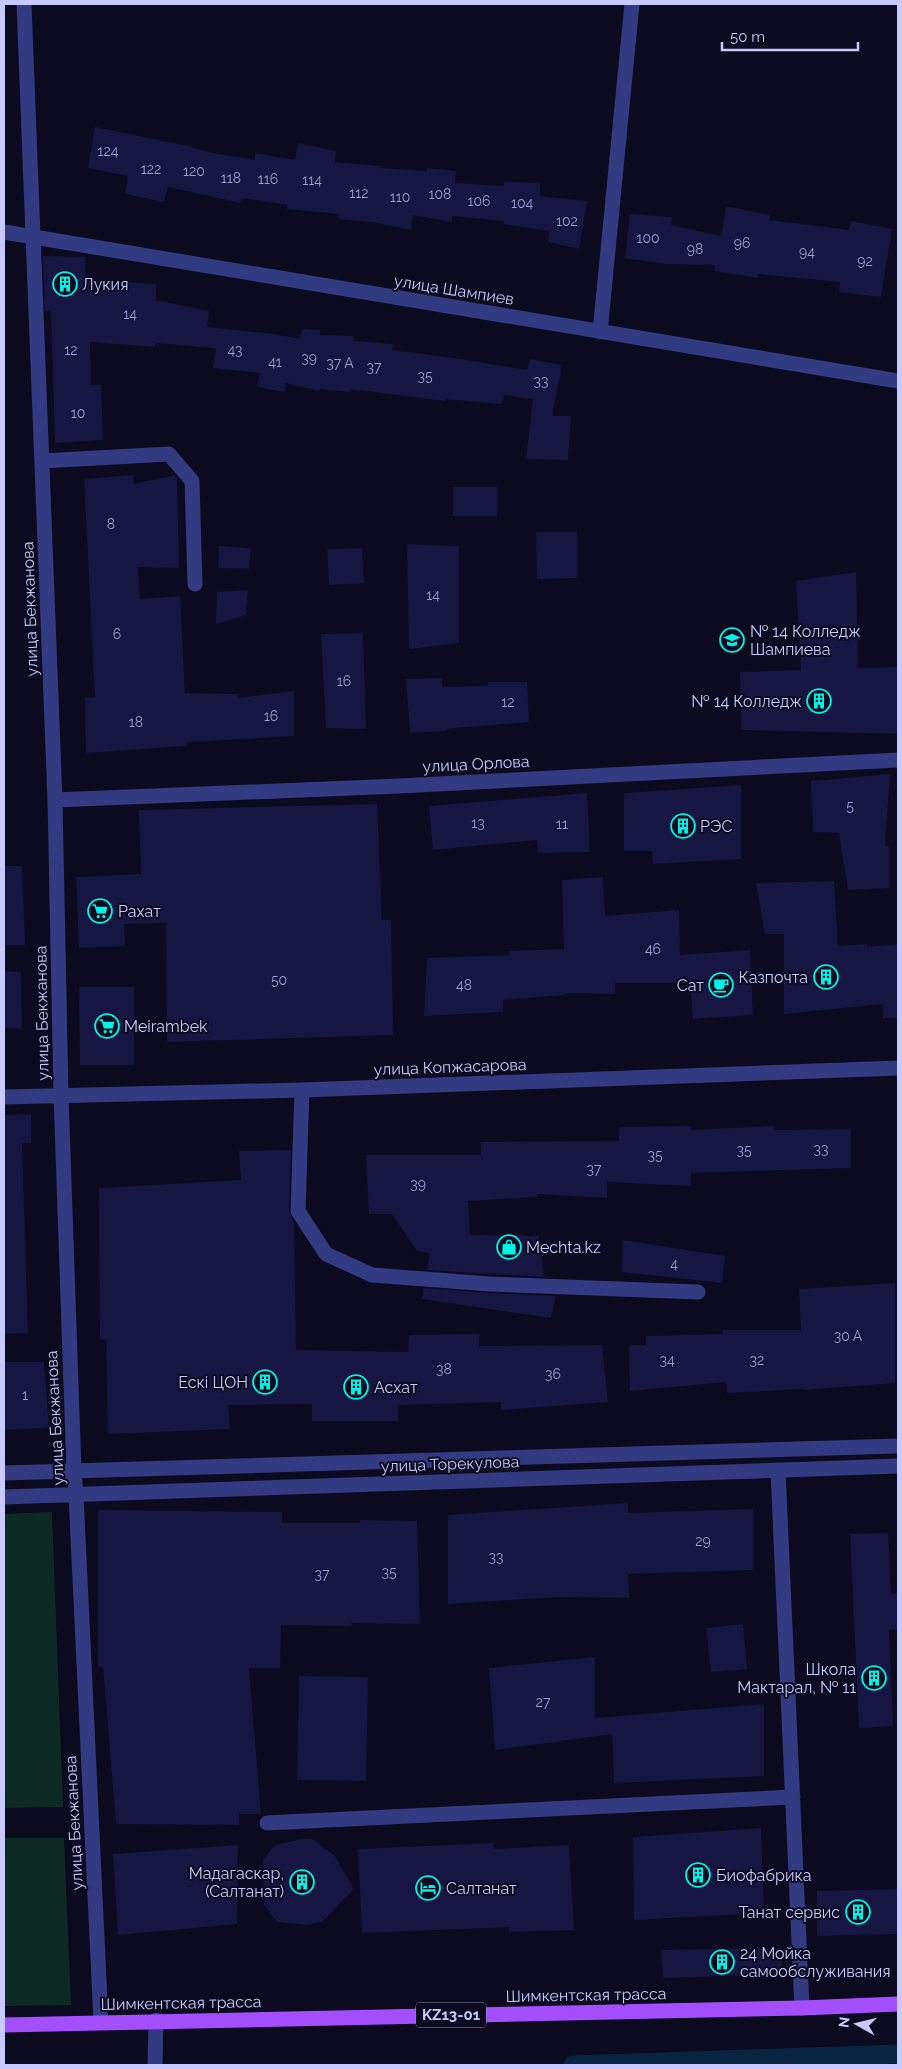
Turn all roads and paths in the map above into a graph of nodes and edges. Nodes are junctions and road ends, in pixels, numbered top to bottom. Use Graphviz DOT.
graph roads {
  1 [pos="24,4"];
  2 [pos="632,4"];
  3 [pos="4,232"];
  4 [pos="33,238"];
  5 [pos="600,332"];
  6 [pos="898,381"];
  7 [pos="42,461"];
  8 [pos="195,584"];
  9 [pos="898,760"];
  10 [pos="55,800"];
  11 [pos="898,1068"];
  12 [pos="302,1090"];
  13 [pos="61,1095"];
  14 [pos="4,1097"];
  15 [pos="698,1292"];
  16 [pos="898,1446"];
  17 [pos="898,1466"];
  18 [pos="74,1470"];
  19 [pos="778,1470"];
  20 [pos="4,1473"];
  21 [pos="76,1494"];
  22 [pos="4,1497"];
  23 [pos="793,1797"];
  24 [pos="267,1823"];
  25 [pos="898,2004"];
  26 [pos="802,2008"];
  27 [pos="156,2020"];
  28 [pos="101,2022"];
  29 [pos="4,2025"];
  30 [pos="155,2065"];
  1 -- 4 [label="street, улица Бекжанова"];
  2 -- 5 [label="street"];
  3 -- 4 [label="street, улица Шампиев"];
  4 -- 5 [label="street, улица Шампиев"];
  4 -- 7 [label="street, улица Бекжанова"];
  5 -- 6 [label="street, улица Шампиев"];
  7 -- 8 [label="street"];
  7 -- 10 [label="street, улица Бекжанова"];
  9 -- 10 [label="street, улица Орлова"];
  10 -- 13 [label="street, улица Бекжанова"];
  11 -- 12 [label="street, улица Копжасарова"];
  12 -- 13 [label="street, улица Копжасарова"];
  12 -- 15 [label="street"];
  13 -- 14 [label="street, улица Копжасарова"];
  13 -- 18 [label="street, улица Бекжанова"];
  16 -- 18 [label="street, улица Торекулова"];
  17 -- 19 [label="street, улица Торекулова"];
  18 -- 20 [label="street, улица Торекулова"];
  18 -- 21 [label="street, улица Бекжанова"];
  19 -- 21 [label="street, улица Торекулова"];
  19 -- 23 [label="street"];
  21 -- 22 [label="street, улица Торекулова"];
  21 -- 28 [label="street, улица Бекжанова"];
  23 -- 24 [label="street"];
  23 -- 26 [label="street"];
  25 -- 26 [label="main road, Шимкентская трасса / KZ13-01"];
  26 -- 27 [label="main road, Шимкентская трасса / KZ13-01"];
  27 -- 28 [label="main road, Шимкентская трасса / KZ13-01"];
  27 -- 30 [label="street"];
  28 -- 29 [label="main road, Шимкентская трасса / KZ13-01"];
}
